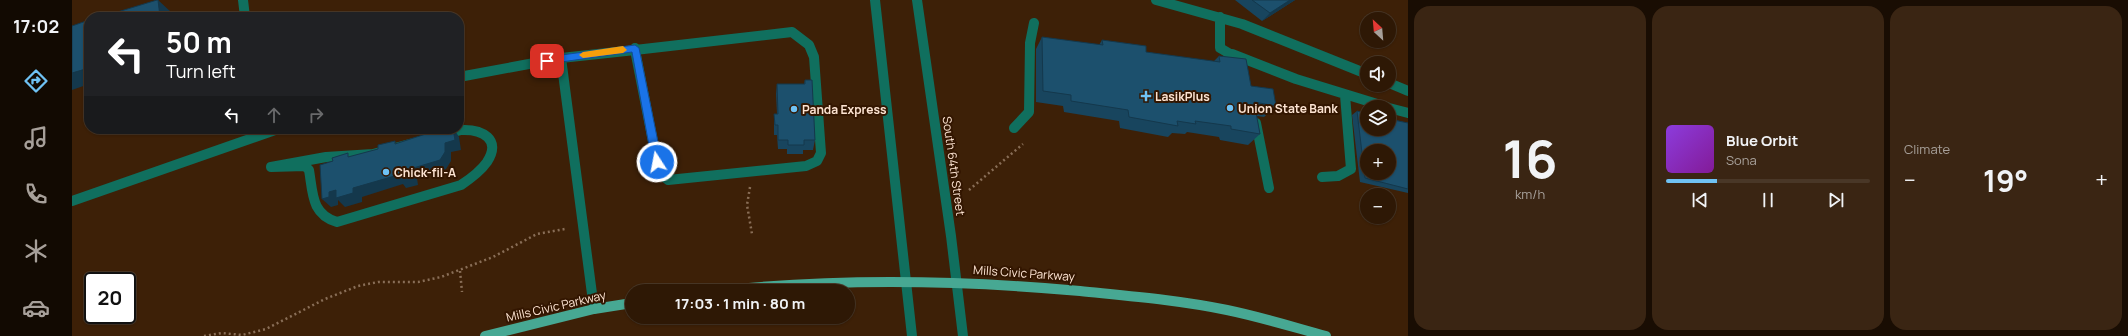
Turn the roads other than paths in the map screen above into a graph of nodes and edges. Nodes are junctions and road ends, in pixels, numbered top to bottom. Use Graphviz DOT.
graph roads {
  1 [pos="242,0"];
  2 [pos="875,0"];
  3 [pos="917,0"];
  4 [pos="1156,0"];
  5 [pos="244,12"];
  6 [pos="1220,17"];
  7 [pos="1034,23"];
  8 [pos="635,48"];
  9 [pos="1232,54"];
  10 [pos="561,58"];
  11 [pos="1246,70"];
  12 [pos="1360,71"];
  13 [pos="464,76"];
  14 [pos="1396,86"];
  15 [pos="1408,91"];
  16 [pos="1345,95"];
  17 [pos="1363,100"];
  18 [pos="1396,109"];
  19 [pos="1408,113"];
  20 [pos="1255,116"];
  21 [pos="1014,128"];
  22 [pos="464,130"];
  23 [pos="257,134"];
  24 [pos="446,134"];
  25 [pos="271,167"];
  26 [pos="1322,177"];
  27 [pos="1270,188"];
  28 [pos="72,201"];
  29 [pos="955,281"];
  30 [pos="906,282"];
  31 [pos="813,284"];
  32 [pos="625,304"];
  33 [pos="594,309"];
  34 [pos="485,336"];
  35 [pos="912,336"];
  36 [pos="963,336"];
  37 [pos="1326,336"];
  1 -- 5 [label="street"];
  2 -- 30 [label="street"];
  3 -- 29 [label="street, South 64th Street"];
  4 -- 6 [label="street"];
  6 -- 9 [label="street"];
  6 -- 12 [label="street"];
  7 -- 21 [label="street"];
  8 -- 8 [label="street"];
  8 -- 10 [label="street"];
  9 -- 11 [label="street"];
  9 -- 16 [label="street"];
  10 -- 13 [label="street"];
  10 -- 33 [label="street"];
  14 -- 15 [label="street"];
  16 -- 17 [label="street"];
  16 -- 26 [label="street"];
  18 -- 19 [label="street"];
  20 -- 27 [label="street"];
  22 -- 25 [label="street"];
  23 -- 28 [label="street"];
  24 -- 25 [label="street"];
  29 -- 30 [label="main road, Mills Civic Parkway"];
  29 -- 36 [label="street, South 64th Street"];
  29 -- 37 [label="main road, Mills Civic Parkway"];
  30 -- 31 [label="main road, Mills Civic Parkway"];
  30 -- 35 [label="street"];
  32 -- 33 [label="main road, Mills Civic Parkway"];
  33 -- 34 [label="main road, Mills Civic Parkway"];
}
